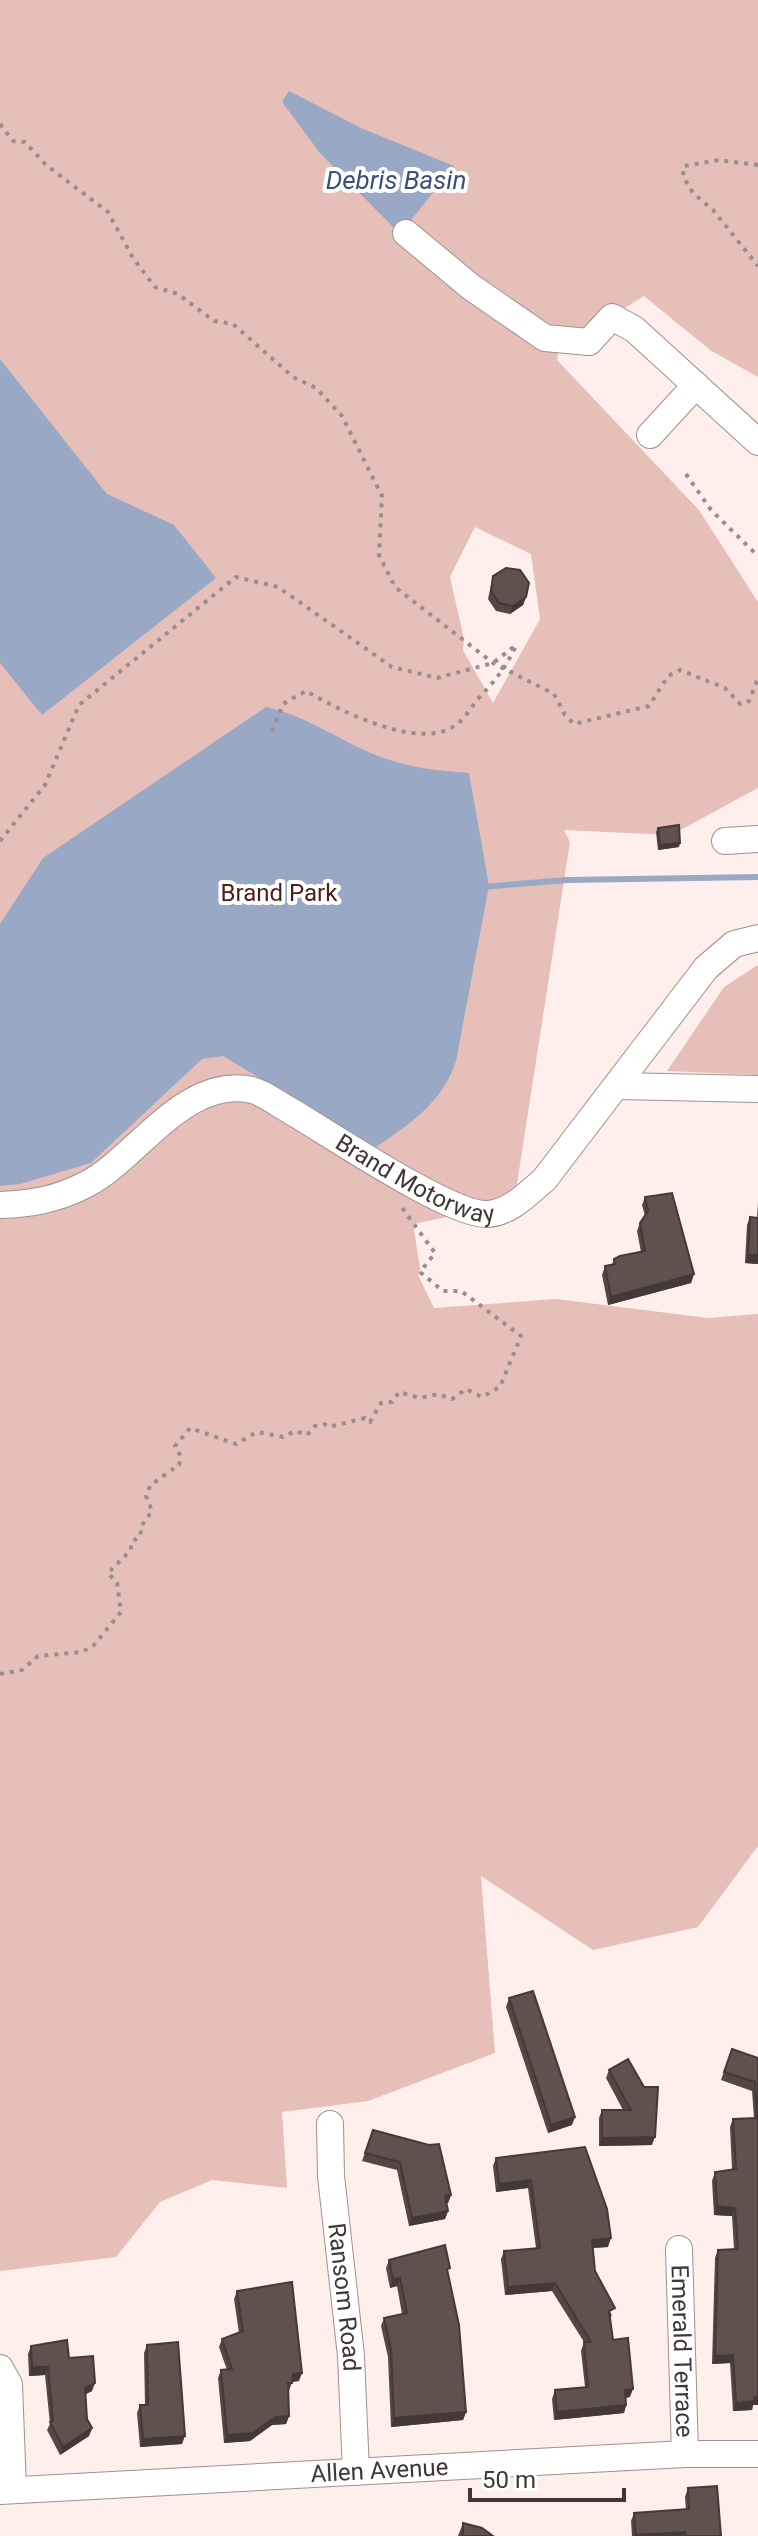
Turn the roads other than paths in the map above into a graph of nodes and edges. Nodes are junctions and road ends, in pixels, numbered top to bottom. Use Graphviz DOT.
graph roads {
  1 [pos="406,233"];
  2 [pos="696,385"];
  3 [pos="650,435"];
  4 [pos="758,442"];
  5 [pos="758,839"];
  6 [pos="725,841"];
  7 [pos="758,938"];
  8 [pos="618,1086"];
  9 [pos="758,1089"];
  10 [pos="0,1205"];
  11 [pos="330,2124"];
  12 [pos="679,2249"];
  13 [pos="0,2368"];
  14 [pos="685,2454"];
  15 [pos="758,2454"];
  16 [pos="356,2472"];
  17 [pos="6,2490"];
  1 -- 2 [label="street"];
  2 -- 3 [label="street"];
  2 -- 4 [label="street"];
  5 -- 6 [label="street"];
  7 -- 8 [label="street, Brand Motorway"];
  8 -- 9 [label="street"];
  8 -- 10 [label="street, Brand Motorway"];
  11 -- 16 [label="street, Ransom Road"];
  12 -- 14 [label="street, Emerald Terrace"];
  13 -- 17 [label="street"];
  14 -- 15 [label="street, Allen Avenue"];
  14 -- 16 [label="street, Allen Avenue"];
  16 -- 17 [label="street, Allen Avenue"];
}
